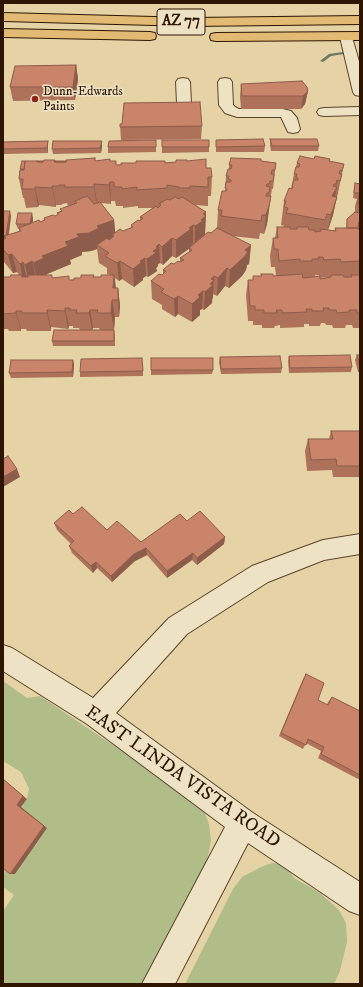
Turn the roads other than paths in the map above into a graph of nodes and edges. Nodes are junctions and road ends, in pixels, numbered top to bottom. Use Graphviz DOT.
graph roads {
  1 [pos="3,17"];
  2 [pos="360,20"];
  3 [pos="360,28"];
  4 [pos="3,33"];
  5 [pos="160,36"];
  6 [pos="360,36"];
  7 [pos="205,37"];
  8 [pos="346,37"];
  9 [pos="183,82"];
  10 [pos="225,82"];
  11 [pos="360,92"];
  12 [pos="184,103"];
  13 [pos="324,112"];
  14 [pos="360,112"];
  15 [pos="293,129"];
  16 [pos="360,544"];
  17 [pos="3,657"];
  18 [pos="96,715"];
  19 [pos="243,823"];
  20 [pos="360,900"];
  21 [pos="158,984"];
  1 -- 2 [label="highway, AZ 77"];
  3 -- 8 [label="highway"];
  4 -- 5 [label="highway, AZ 77"];
  6 -- 8 [label="highway, AZ 77"];
  7 -- 8 [label="highway, AZ 77"];
  8 -- 11 [label="street"];
  9 -- 12 [label="street"];
  10 -- 15 [label="street"];
  13 -- 14 [label="street"];
  16 -- 18 [label="street"];
  17 -- 18 [label="street, EAST LINDA VISTA ROAD"];
  18 -- 19 [label="street, EAST LINDA VISTA ROAD"];
  19 -- 20 [label="street, EAST LINDA VISTA ROAD"];
  19 -- 21 [label="street"];
}
